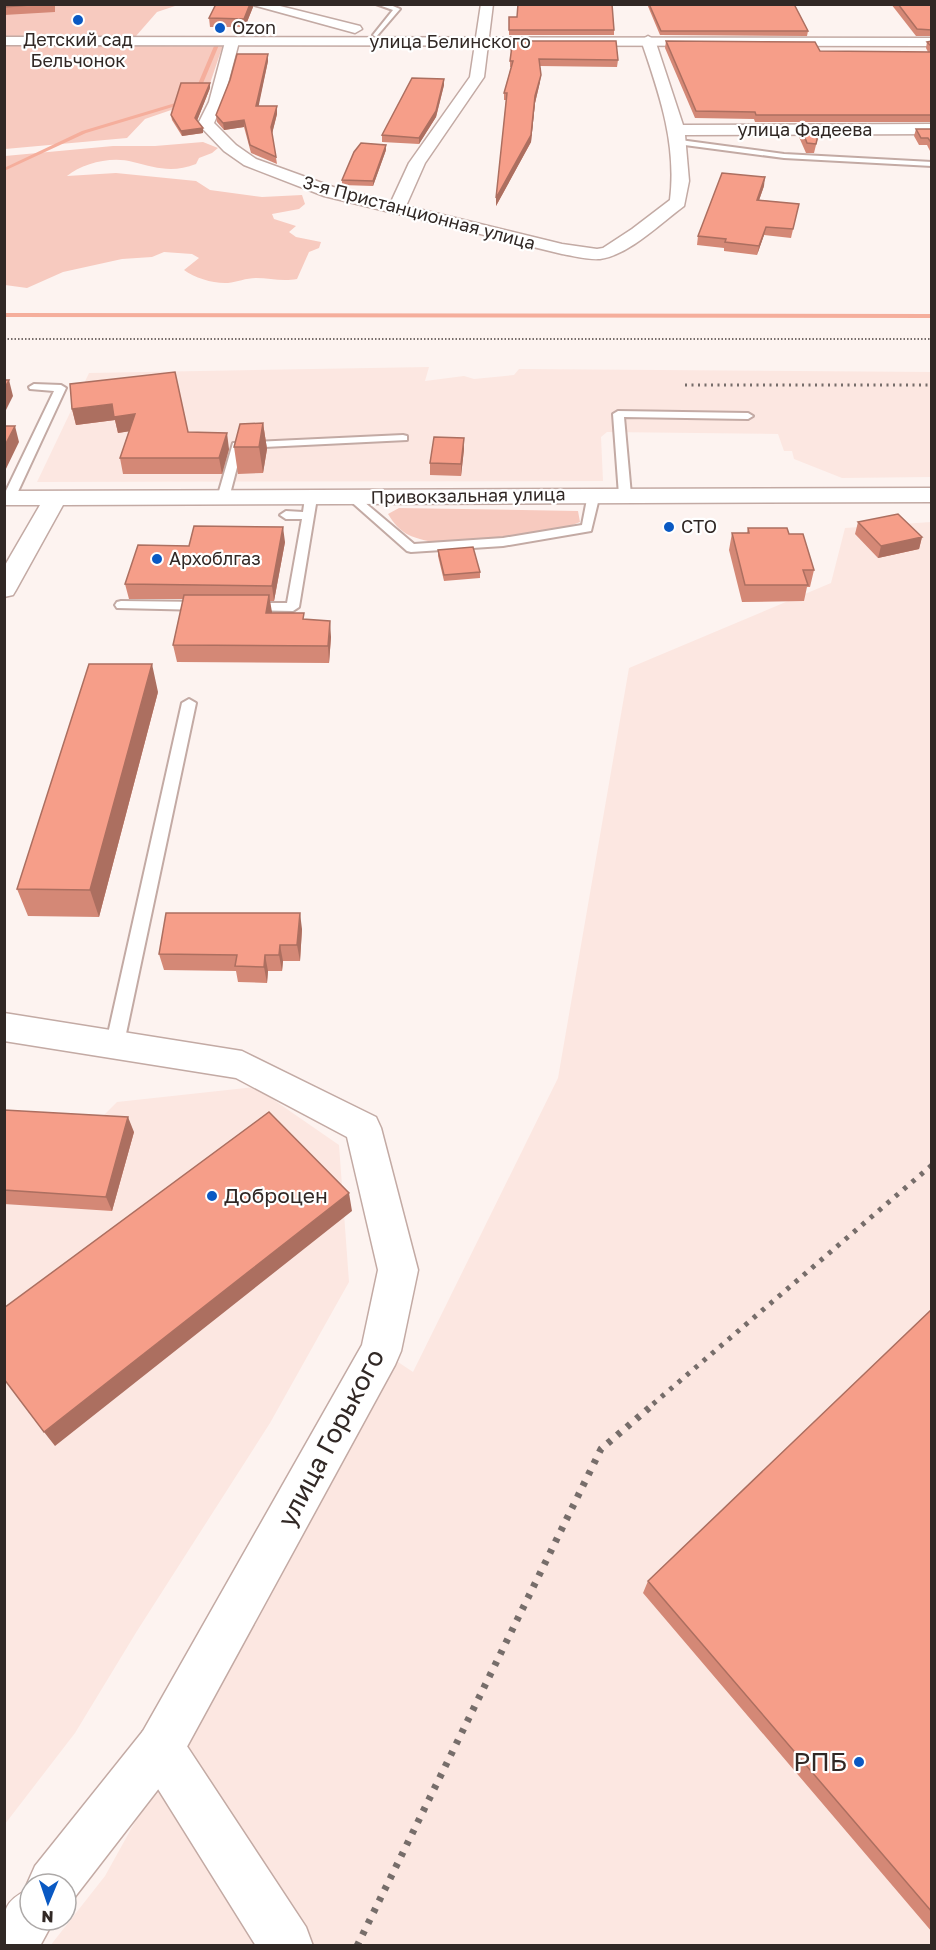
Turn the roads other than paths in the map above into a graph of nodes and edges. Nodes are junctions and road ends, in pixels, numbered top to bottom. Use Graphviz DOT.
graph roads {
  1 [pos="255,4"];
  2 [pos="379,4"];
  3 [pos="487,4"];
  4 [pos="376,35"];
  5 [pos="648,40"];
  6 [pos="4,41"];
  7 [pos="232,42"];
  8 [pos="400,42"];
  9 [pos="481,42"];
  10 [pos="932,42"];
  11 [pos="932,129"];
  12 [pos="679,136"];
  13 [pos="932,164"];
  14 [pos="396,210"];
  15 [pos="34,387"];
  16 [pos="748,417"];
  17 [pos="403,438"];
  18 [pos="594,494"];
  19 [pos="625,495"];
  20 [pos="932,495"];
  21 [pos="56,497"];
  22 [pos="7,498"];
  23 [pos="223,498"];
  24 [pos="353,498"];
  25 [pos="310,507"];
  26 [pos="286,515"];
  27 [pos="4,590"];
  28 [pos="121,605"];
  29 [pos="213,606"];
  30 [pos="236,606"];
  31 [pos="189,703"];
  32 [pos="4,1027"];
  33 [pos="115,1043"];
  34 [pos="160,1748"];
  35 [pos="62,1872"];
  36 [pos="18,1931"];
  37 [pos="7,1946"];
  38 [pos="286,1946"];
  1 -- 4 [label="street"];
  2 -- 4 [label="lane"];
  3 -- 9 [label="street"];
  4 -- 8 [label="street"];
  5 -- 9 [label="street, улица Белинского"];
  5 -- 10 [label="street, улица Белинского"];
  5 -- 12 [label="street"];
  6 -- 7 [label="street, улица Белинского"];
  7 -- 8 [label="street, улица Белинского"];
  7 -- 14 [label="street, 3-я Пристанционная улица"];
  8 -- 9 [label="street, улица Белинского"];
  9 -- 14 [label="street"];
  11 -- 12 [label="street, улица Фадеева"];
  12 -- 13 [label="lane"];
  12 -- 14 [label="street, 3-я Пристанционная улица"];
  15 -- 22 [label="lane"];
  16 -- 19 [label="lane"];
  17 -- 23 [label="lane"];
  18 -- 19 [label="street, Привокзальная улица"];
  18 -- 24 [label="street, Привокзальная улица"];
  18 -- 24 [label="lane"];
  19 -- 20 [label="street, Привокзальная улица"];
  21 -- 22 [label="street, Привокзальная улица"];
  21 -- 23 [label="street, Привокзальная улица"];
  21 -- 27 [label="street"];
  23 -- 25 [label="street, Привокзальная улица"];
  24 -- 25 [label="street, Привокзальная улица"];
  25 -- 26 [label="lane"];
  25 -- 30 [label="lane"];
  28 -- 29 [label="lane"];
  31 -- 33 [label="lane"];
  32 -- 33 [label="street, улица Горького"];
  33 -- 34 [label="street, улица Горького"];
  34 -- 35 [label="street, улица Горького"];
  34 -- 38 [label="street"];
  36 -- 37 [label="street"];
}
